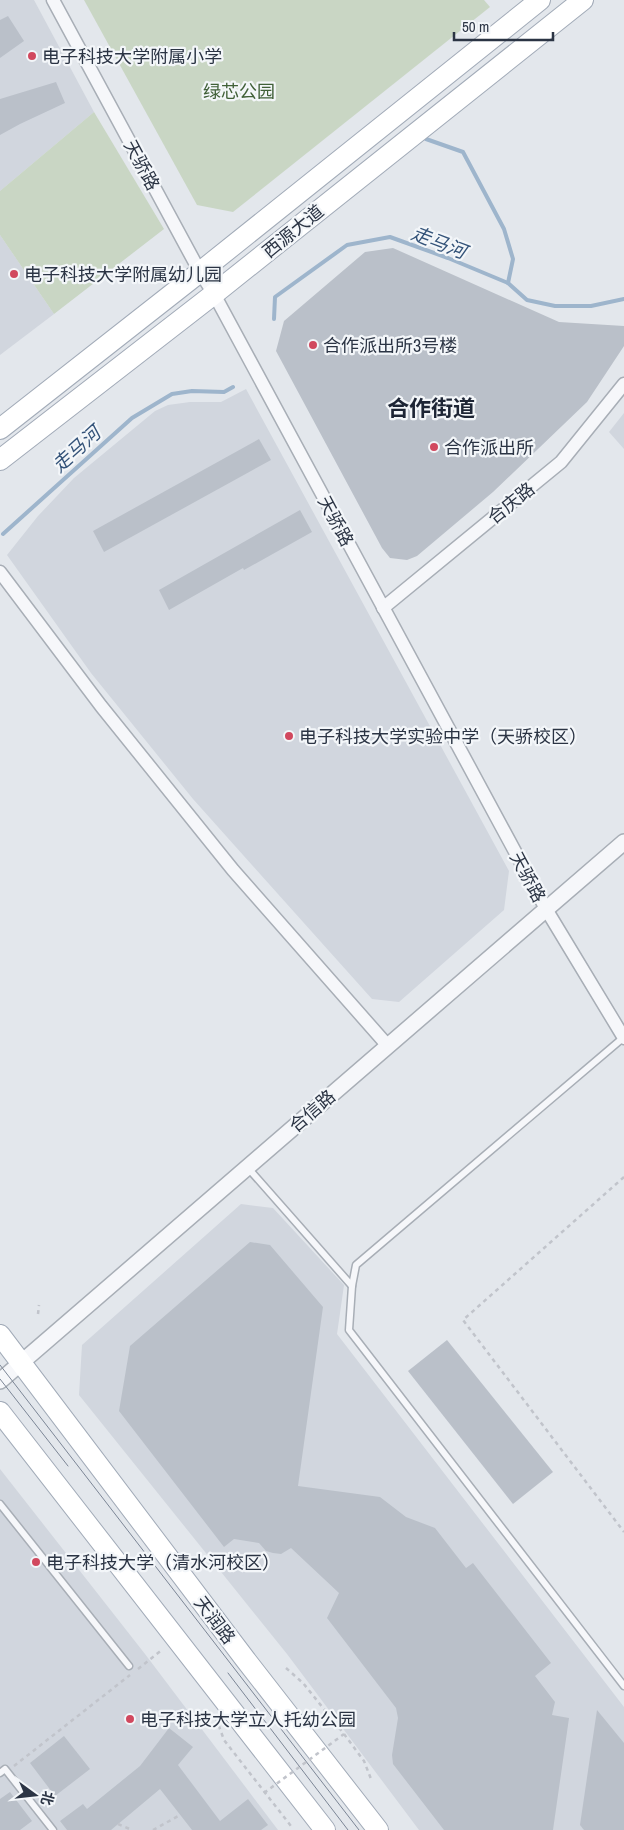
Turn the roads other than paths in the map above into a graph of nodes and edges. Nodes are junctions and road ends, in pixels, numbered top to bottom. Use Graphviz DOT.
graph roads {
  1 [pos="53,0"];
  2 [pos="540,0"];
  3 [pos="583,0"];
  4 [pos="200,272"];
  5 [pos="214,294"];
  6 [pos="624,384"];
  7 [pos="0,429"];
  8 [pos="0,460"];
  9 [pos="0,572"];
  10 [pos="383,608"];
  11 [pos="624,842"];
  12 [pos="546,909"];
  13 [pos="624,1038"];
  14 [pos="388,1046"];
  15 [pos="247,1168"];
  16 [pos="352,1286"];
  17 [pos="0,1335"];
  18 [pos="20,1363"];
  19 [pos="0,1381"];
  20 [pos="0,1412"];
  21 [pos="0,1504"];
  22 [pos="129,1666"];
  23 [pos="624,1686"];
  24 [pos="0,1773"];
  25 [pos="53,1830"];
  26 [pos="325,1830"];
  27 [pos="378,1830"];
  1 -- 4 [label="street, 天骄路"];
  2 -- 4 [label="main road, 西源大道"];
  3 -- 5 [label="main road, 西源大道"];
  4 -- 5 [label="street, 天骄路"];
  4 -- 7 [label="main road, 西源大道"];
  5 -- 8 [label="main road, 西源大道"];
  5 -- 10 [label="street, 天骄路"];
  6 -- 10 [label="street, 合庆路"];
  9 -- 14 [label="street"];
  10 -- 12 [label="street, 天骄路"];
  11 -- 12 [label="street, 合信路"];
  12 -- 13 [label="street, 天骄路"];
  12 -- 14 [label="street, 合信路"];
  13 -- 16 [label="lane"];
  14 -- 15 [label="street, 合信路"];
  15 -- 16 [label="lane"];
  15 -- 18 [label="street, 合信路"];
  16 -- 23 [label="lane"];
  17 -- 18 [label="main road, 天润路"];
  18 -- 19 [label="street, 合信路"];
  18 -- 27 [label="main road, 天润路"];
  20 -- 26 [label="main road"];
  21 -- 22 [label="lane"];
  24 -- 25 [label="lane"];
}
